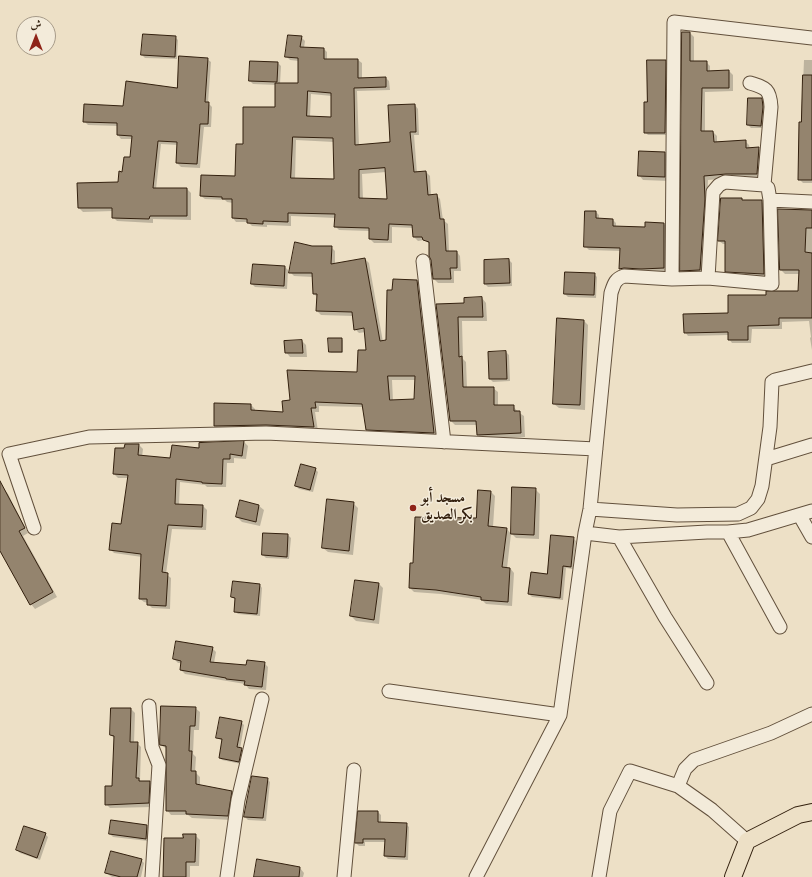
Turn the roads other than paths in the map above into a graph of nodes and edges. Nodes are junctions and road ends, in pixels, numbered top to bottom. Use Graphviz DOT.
graph roads {
  1 [pos="812,38"];
  2 [pos="750,83"];
  3 [pos="764,185"];
  4 [pos="770,200"];
  5 [pos="812,202"];
  6 [pos="423,261"];
  7 [pos="672,278"];
  8 [pos="708,278"];
  9 [pos="812,371"];
  10 [pos="444,442"];
  11 [pos="812,445"];
  12 [pos="596,449"];
  13 [pos="766,459"];
  14 [pos="590,509"];
  15 [pos="806,514"];
  16 [pos="34,528"];
  17 [pos="728,532"];
  18 [pos="585,533"];
  19 [pos="619,537"];
  20 [pos="812,537"];
  21 [pos="780,628"];
  22 [pos="707,683"];
  23 [pos="389,691"];
  24 [pos="262,699"];
  25 [pos="148,706"];
  26 [pos="812,714"];
  27 [pos="560,715"];
  28 [pos="354,770"];
  29 [pos="678,786"];
  30 [pos="812,812"];
  31 [pos="747,841"];
  32 [pos="152,877"];
  33 [pos="227,877"];
  34 [pos="344,877"];
  35 [pos="476,877"];
  36 [pos="599,877"];
  37 [pos="733,877"];
  1 -- 7 [label="street"];
  2 -- 3 [label="street"];
  3 -- 4 [label="street"];
  3 -- 8 [label="street"];
  4 -- 5 [label="street"];
  4 -- 8 [label="street"];
  6 -- 10 [label="street"];
  7 -- 8 [label="street"];
  7 -- 12 [label="street"];
  9 -- 13 [label="street"];
  10 -- 12 [label="street"];
  10 -- 16 [label="street"];
  11 -- 13 [label="street"];
  12 -- 14 [label="street"];
  13 -- 14 [label="street"];
  14 -- 18 [label="street"];
  15 -- 17 [label="street"];
  15 -- 20 [label="street"];
  17 -- 19 [label="street"];
  17 -- 21 [label="street"];
  18 -- 19 [label="street"];
  18 -- 27 [label="street"];
  19 -- 22 [label="street"];
  23 -- 27 [label="street"];
  24 -- 33 [label="street"];
  25 -- 32 [label="street"];
  26 -- 29 [label="street"];
  27 -- 35 [label="street"];
  28 -- 34 [label="street"];
  29 -- 31 [label="street"];
  29 -- 36 [label="street"];
  30 -- 31 [label="main road"];
  31 -- 37 [label="main road"];
}
